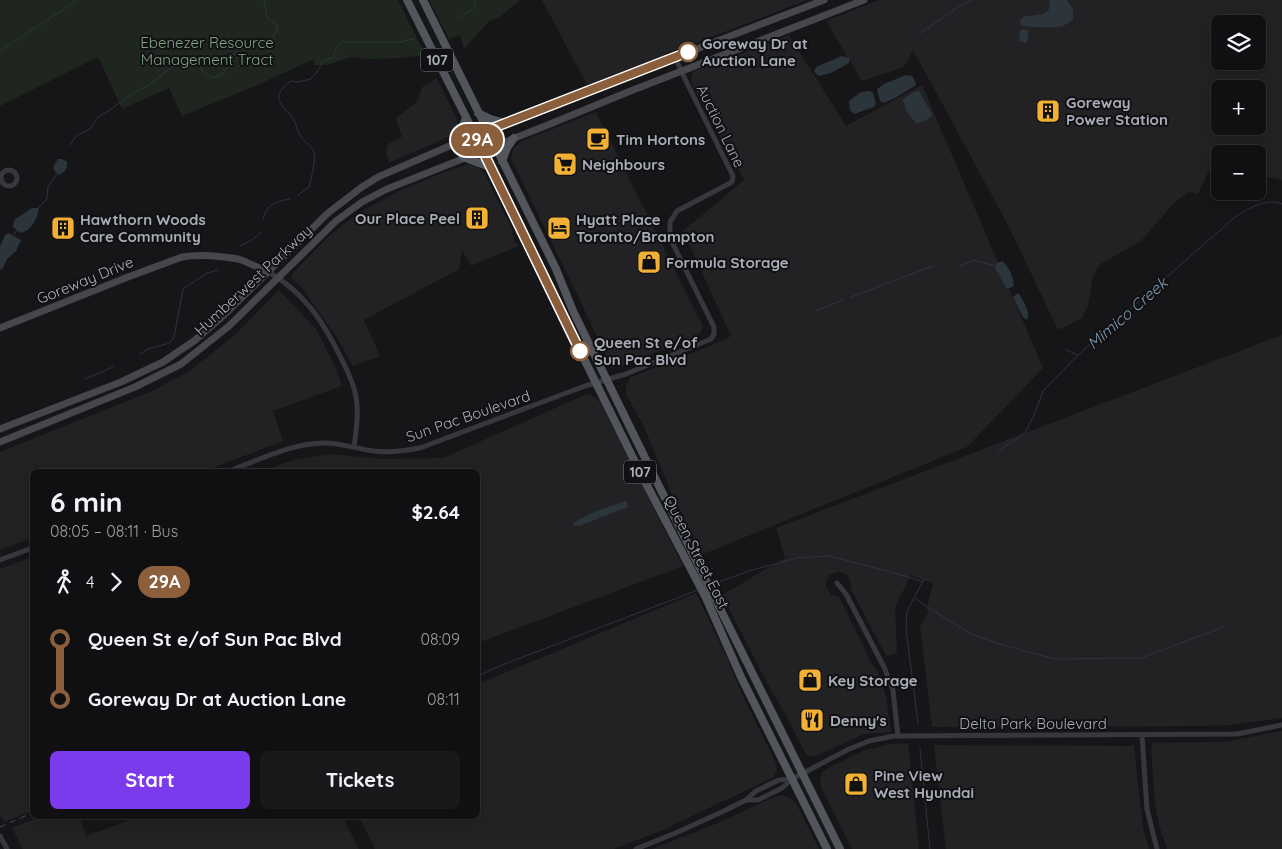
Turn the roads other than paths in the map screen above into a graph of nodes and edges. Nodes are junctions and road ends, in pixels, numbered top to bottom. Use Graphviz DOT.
graph roads {
  1 [pos="407,0"];
  2 [pos="422,0"];
  3 [pos="824,0"];
  4 [pos="864,0"];
  5 [pos="675,57"];
  6 [pos="681,71"];
  7 [pos="478,113"];
  8 [pos="466,118"];
  9 [pos="505,123"];
  10 [pos="486,130"];
  11 [pos="475,135"];
  12 [pos="514,138"];
  13 [pos="456,143"];
  14 [pos="494,145"];
  15 [pos="482,150"];
  16 [pos="463,158"];
  17 [pos="502,161"];
  18 [pos="490,167"];
  19 [pos="267,271"];
  20 [pos="278,277"];
  21 [pos="0,328"];
  22 [pos="607,379"];
  23 [pos="596,383"];
  24 [pos="0,429"];
  25 [pos="0,442"];
  26 [pos="354,447"];
  27 [pos="235,469"];
  28 [pos="30,549"];
  29 [pos="0,560"];
  30 [pos="837,583"];
  31 [pos="1282,725"];
  32 [pos="1142,735"];
  33 [pos="898,736"];
  34 [pos="803,774"];
  35 [pos="792,779"];
  36 [pos="746,800"];
  37 [pos="0,836"];
  38 [pos="7,849"];
  39 [pos="636,849"];
  40 [pos="827,849"];
  41 [pos="836,849"];
  42 [pos="840,849"];
  43 [pos="1157,849"];
  1 -- 8 [label="main road, Queen Street East / 107"];
  2 -- 7 [label="main road, Queen Street East / 107"];
  3 -- 5 [label="main road"];
  4 -- 6 [label="main road"];
  5 -- 6 [label="street, Auction Lane"];
  5 -- 9 [label="main road"];
  6 -- 12 [label="main road"];
  6 -- 22 [label="street, Auction Lane"];
  7 -- 9 [label="main road"];
  7 -- 10 [label="main road, Queen Street East / 107"];
  8 -- 11 [label="main road, Queen Street East / 107"];
  8 -- 13 [label="main road"];
  9 -- 10 [label="main road"];
  10 -- 11 [label="main road"];
  10 -- 14 [label="main road, Queen Street East / 107"];
  11 -- 13 [label="main road, Humberwest Parkway"];
  11 -- 15 [label="main road, Queen Street East / 107"];
  12 -- 14 [label="main road"];
  12 -- 17 [label="main road"];
  13 -- 19 [label="main road, Humberwest Parkway"];
  14 -- 15 [label="main road, Humberwest Parkway"];
  14 -- 17 [label="main road, Queen Street East / 107"];
  15 -- 16 [label="main road, Humberwest Parkway"];
  15 -- 18 [label="main road, Queen Street East / 107"];
  16 -- 18 [label="main road"];
  16 -- 20 [label="main road, Humberwest Parkway"];
  17 -- 22 [label="main road, Queen Street East / 107"];
  18 -- 23 [label="main road, Queen Street East / 107"];
  19 -- 20 [label="street"];
  19 -- 21 [label="main road, Goreway Drive"];
  19 -- 24 [label="main road, Humberwest Parkway"];
  20 -- 25 [label="main road, Humberwest Parkway"];
  20 -- 26 [label="street"];
  22 -- 23 [label="street, Auction Lane"];
  22 -- 34 [label="main road, Queen Street East / 107"];
  23 -- 26 [label="street, Sun Pac Boulevard"];
  23 -- 35 [label="main road, Queen Street East / 107"];
  26 -- 27 [label="street, Sun Pac Boulevard"];
  28 -- 29 [label="street"];
  30 -- 33 [label="street"];
  31 -- 32 [label="street, Delta Park Boulevard"];
  32 -- 33 [label="street, Delta Park Boulevard"];
  32 -- 43 [label="street"];
  33 -- 34 [label="street, Delta Park Boulevard"];
  34 -- 35 [label="street, Delta Park Boulevard"];
  34 -- 42 [label="main road, Queen Street East / 107"];
  35 -- 36 [label="street"];
  35 -- 36 [label="street"];
  35 -- 40 [label="main road, Queen Street East / 107"];
  36 -- 39 [label="street"];
  37 -- 38 [label="street"];
  40 -- 41 [label="main road"];
}
